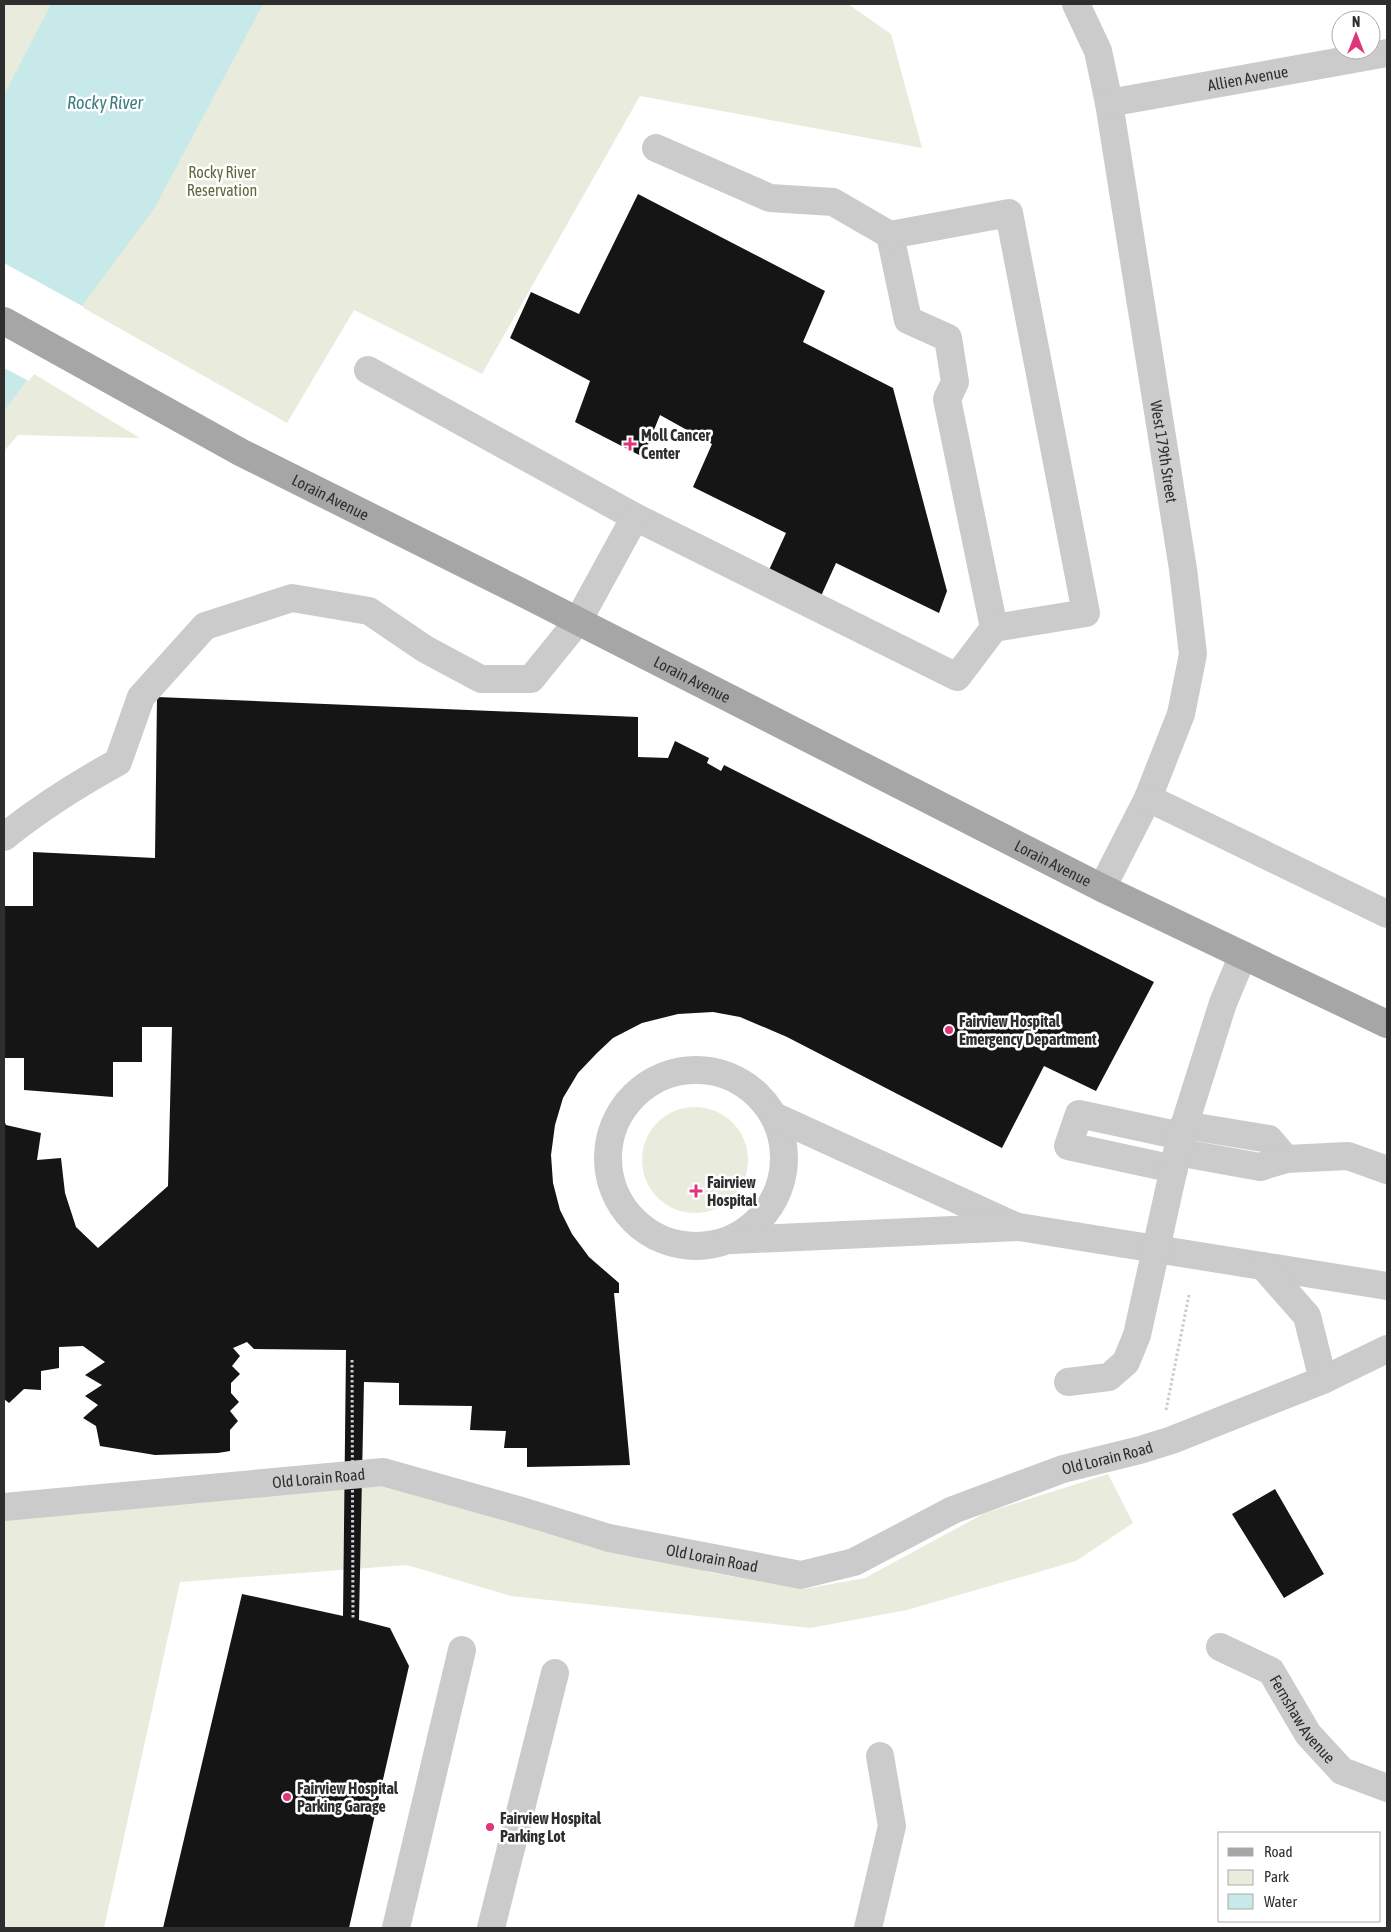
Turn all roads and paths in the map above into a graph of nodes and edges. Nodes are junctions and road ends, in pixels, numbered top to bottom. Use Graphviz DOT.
graph roads {
  1 [pos="1076,4"];
  2 [pos="1387,53"];
  3 [pos="1109,103"];
  4 [pos="656,148"];
  5 [pos="890,234"];
  6 [pos="4,321"];
  7 [pos="368,370"];
  8 [pos="635,517"];
  9 [pos="578,621"];
  10 [pos="994,628"];
  11 [pos="1148,798"];
  12 [pos="4,836"];
  13 [pos="1102,888"];
  14 [pos="1387,914"];
  15 [pos="1243,955"];
  16 [pos="1387,1024"];
  17 [pos="774,1116"];
  18 [pos="1179,1145"];
  19 [pos="1387,1170"];
  20 [pos="1018,1227"];
  21 [pos="732,1240"];
  22 [pos="1157,1248"];
  23 [pos="1263,1266"];
  24 [pos="1387,1286"];
  25 [pos="1189,1295"];
  26 [pos="1387,1349"];
  27 [pos="352,1360"];
  28 [pos="1323,1380"];
  29 [pos="1068,1382"];
  30 [pos="1165,1416"];
  31 [pos="4,1507"];
  32 [pos="353,1618"];
  33 [pos="1220,1647"];
  34 [pos="462,1650"];
  35 [pos="555,1672"];
  36 [pos="880,1756"];
  37 [pos="1387,1788"];
  38 [pos="396,1928"];
  39 [pos="491,1928"];
  40 [pos="868,1928"];
  1 -- 3 [label="street, West 179th Street"];
  2 -- 3 [label="street, Allien Avenue"];
  3 -- 11 [label="street, West 179th Street"];
  4 -- 5 [label="street"];
  5 -- 10 [label="street"];
  5 -- 10 [label="street"];
  6 -- 9 [label="main road, Lorain Avenue"];
  7 -- 8 [label="street"];
  8 -- 9 [label="street"];
  8 -- 10 [label="street"];
  9 -- 12 [label="street"];
  9 -- 13 [label="main road, Lorain Avenue"];
  11 -- 13 [label="street, West 179th Street"];
  11 -- 14 [label="street"];
  13 -- 15 [label="main road, Lorain Avenue"];
  15 -- 16 [label="main road, Lorain Avenue"];
  15 -- 18 [label="street"];
  17 -- 20 [label="street"];
  17 -- 21 [label="street"];
  17 -- 21 [label="street"];
  18 -- 19 [label="street"];
  18 -- 22 [label="street"];
  20 -- 21 [label="street"];
  20 -- 22 [label="street"];
  22 -- 23 [label="street"];
  22 -- 29 [label="street"];
  23 -- 24 [label="street"];
  23 -- 28 [label="street"];
  25 -- 30 [label="path"];
  26 -- 28 [label="street, Old Lorain Road"];
  27 -- 32 [label="path, bridge"];
  28 -- 31 [label="street, Old Lorain Road"];
  33 -- 37 [label="street, Fernshaw Avenue"];
  34 -- 38 [label="street"];
  35 -- 39 [label="street"];
  36 -- 40 [label="street"];
}
